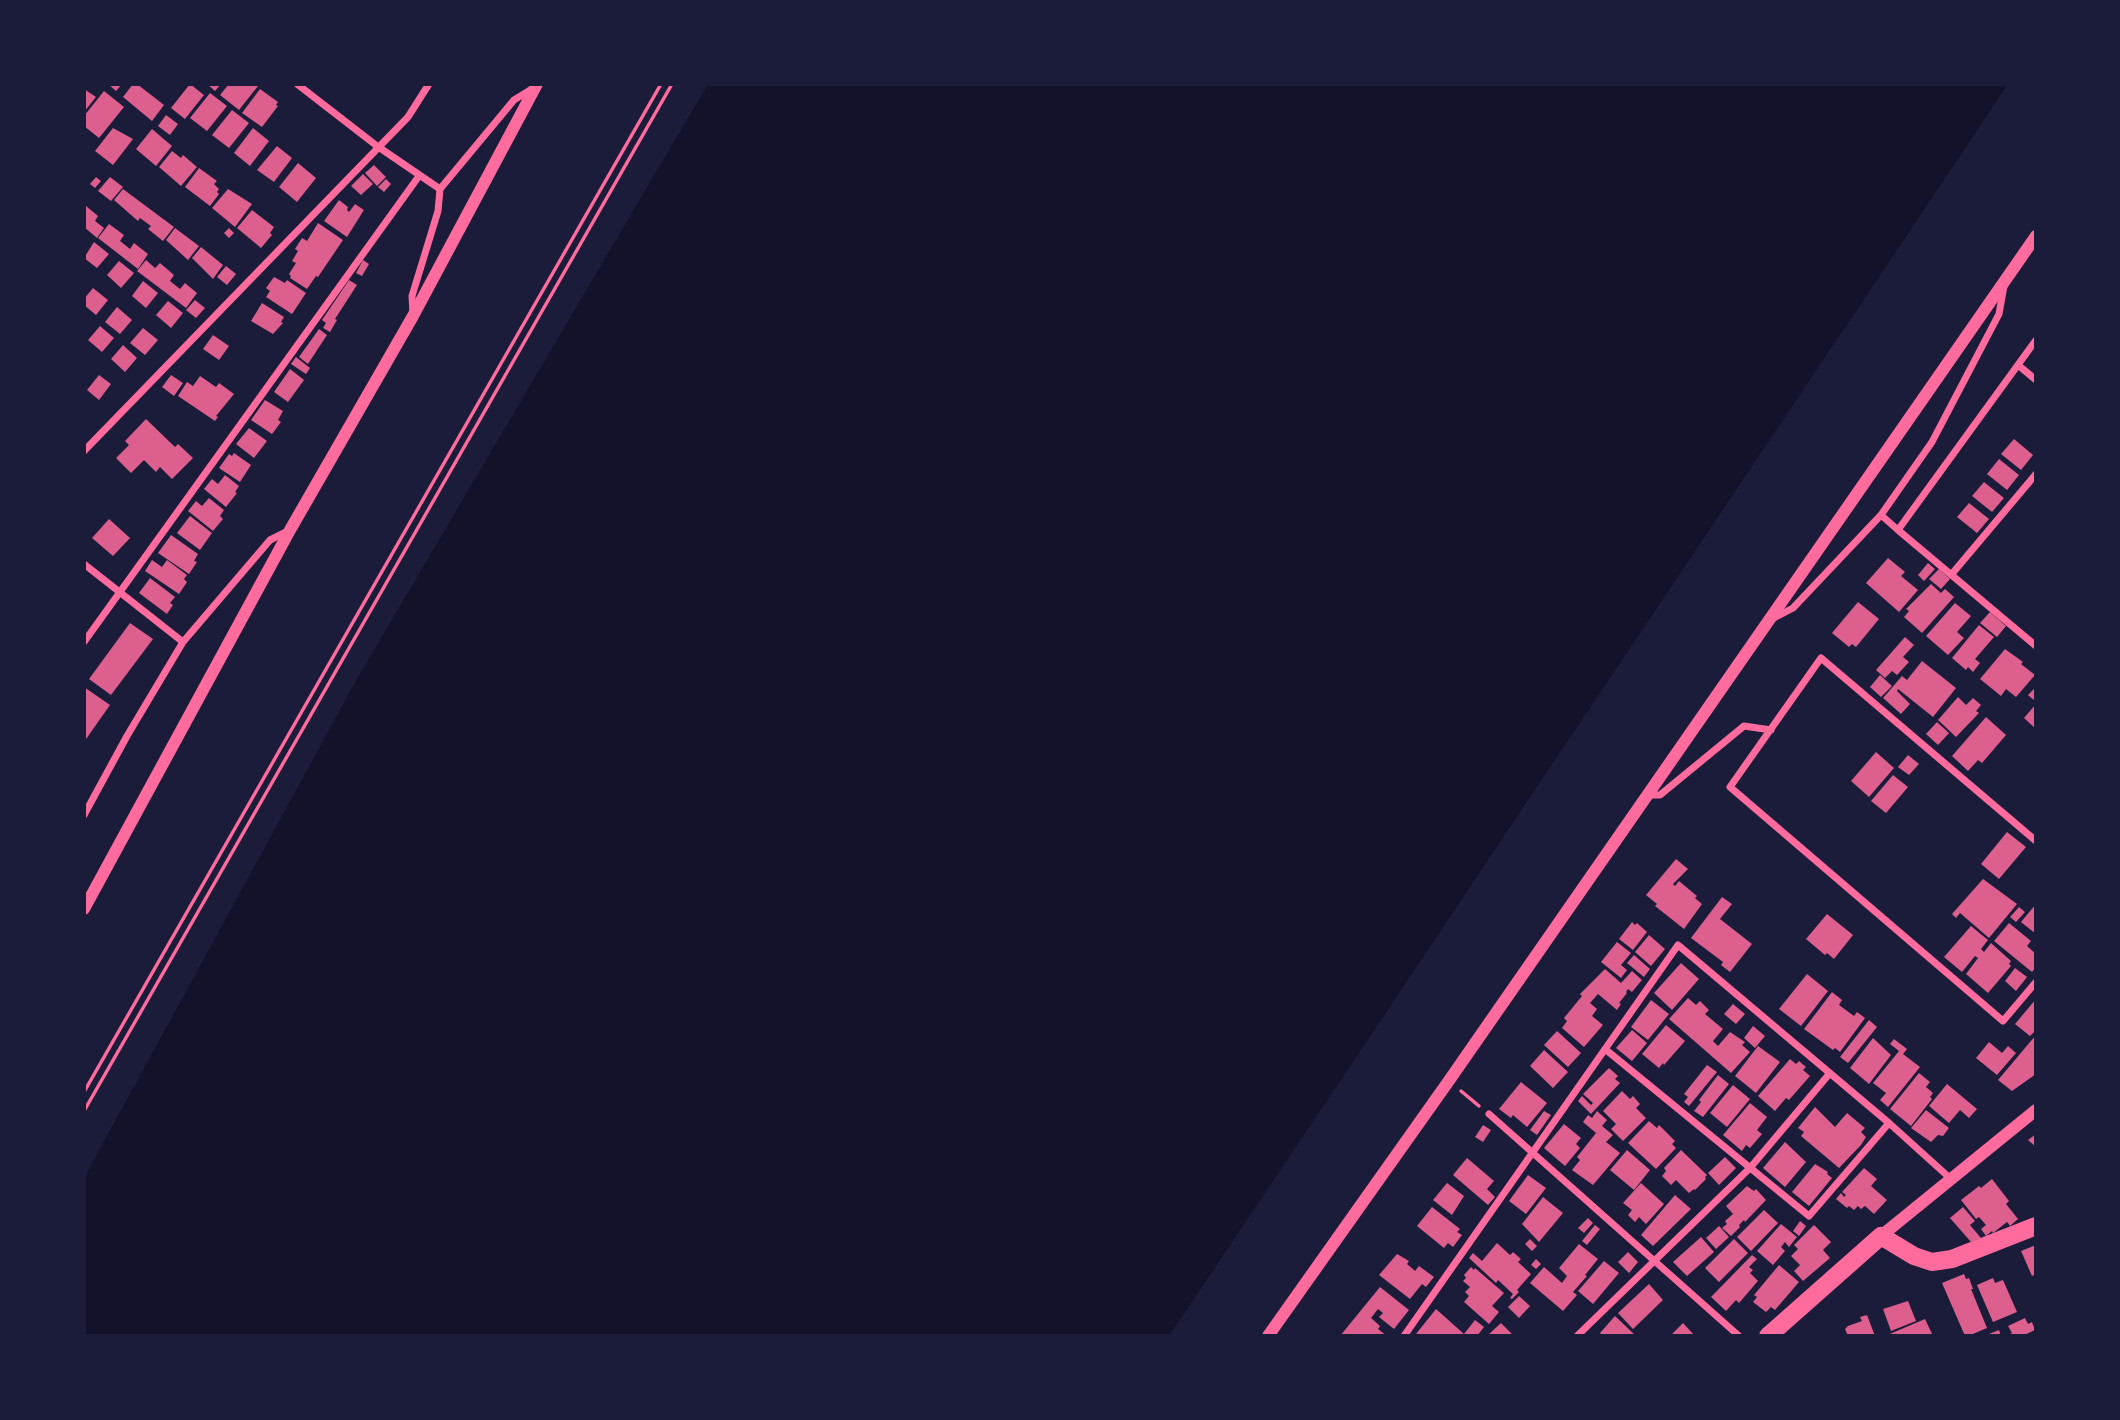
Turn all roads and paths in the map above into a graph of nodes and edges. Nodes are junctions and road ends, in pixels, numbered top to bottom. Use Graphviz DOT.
graph roads {
  1 [pos="297,84"];
  2 [pos="429,84"];
  3 [pos="661,84"];
  4 [pos="672,84"];
  5 [pos="536,85"];
  6 [pos="377,146"];
  7 [pos="419,176"];
  8 [pos="440,189"];
  9 [pos="2036,236"];
  10 [pos="2003,283"];
  11 [pos="413,316"];
  12 [pos="2036,340"];
  13 [pos="2018,365"];
  14 [pos="2036,380"];
  15 [pos="84,451"];
  16 [pos="2036,474"];
  17 [pos="1881,515"];
  18 [pos="290,530"];
  19 [pos="1898,530"];
  20 [pos="84,564"];
  21 [pos="1951,575"];
  22 [pos="119,593"];
  23 [pos="1767,621"];
  24 [pos="84,642"];
  25 [pos="183,642"];
  26 [pos="2036,646"];
  27 [pos="1770,730"];
  28 [pos="1645,795"];
  29 [pos="84,815"];
  30 [pos="2036,841"];
  31 [pos="84,909"];
  32 [pos="2036,982"];
  33 [pos="1605,1049"];
  34 [pos="1830,1073"];
  35 [pos="1448,1082"];
  36 [pos="84,1092"];
  37 [pos="2036,1110"];
  38 [pos="84,1111"];
  39 [pos="1489,1114"];
  40 [pos="1889,1123"];
  41 [pos="1532,1151"];
  42 [pos="1750,1168"];
  43 [pos="1951,1179"];
  44 [pos="2036,1226"];
  45 [pos="1881,1236"];
  46 [pos="1654,1260"];
  47 [pos="1268,1336"];
  48 [pos="1404,1336"];
  49 [pos="1577,1336"];
  50 [pos="1739,1336"];
  51 [pos="1768,1336"];
  1 -- 6 [label="street"];
  2 -- 6 [label="street"];
  3 -- 36 [label="path"];
  4 -- 38 [label="path"];
  5 -- 8 [label="street"];
  5 -- 11 [label="street"];
  6 -- 7 [label="street"];
  6 -- 15 [label="street"];
  7 -- 8 [label="street"];
  7 -- 22 [label="street"];
  8 -- 11 [label="street"];
  9 -- 10 [label="street"];
  10 -- 17 [label="street"];
  10 -- 23 [label="street"];
  11 -- 18 [label="street"];
  12 -- 13 [label="street"];
  13 -- 14 [label="street"];
  13 -- 19 [label="street"];
  16 -- 21 [label="street"];
  17 -- 19 [label="street"];
  17 -- 23 [label="street"];
  18 -- 25 [label="street"];
  18 -- 31 [label="street"];
  19 -- 21 [label="street"];
  20 -- 22 [label="street"];
  21 -- 26 [label="street"];
  22 -- 24 [label="street"];
  22 -- 25 [label="street"];
  23 -- 28 [label="street"];
  25 -- 29 [label="street"];
  27 -- 28 [label="street"];
  27 -- 30 [label="street"];
  27 -- 32 [label="street"];
  28 -- 35 [label="street"];
  33 -- 34 [label="street"];
  33 -- 41 [label="street"];
  33 -- 42 [label="street"];
  34 -- 40 [label="street"];
  34 -- 42 [label="street"];
  35 -- 39 [label="path"];
  35 -- 47 [label="street"];
  37 -- 43 [label="street"];
  39 -- 41 [label="street"];
  40 -- 42 [label="street"];
  40 -- 43 [label="street"];
  41 -- 46 [label="street"];
  41 -- 48 [label="street"];
  42 -- 46 [label="street"];
  43 -- 45 [label="street"];
  44 -- 45 [label="main road"];
  45 -- 51 [label="main road"];
  46 -- 49 [label="street"];
  46 -- 50 [label="street"];
}
